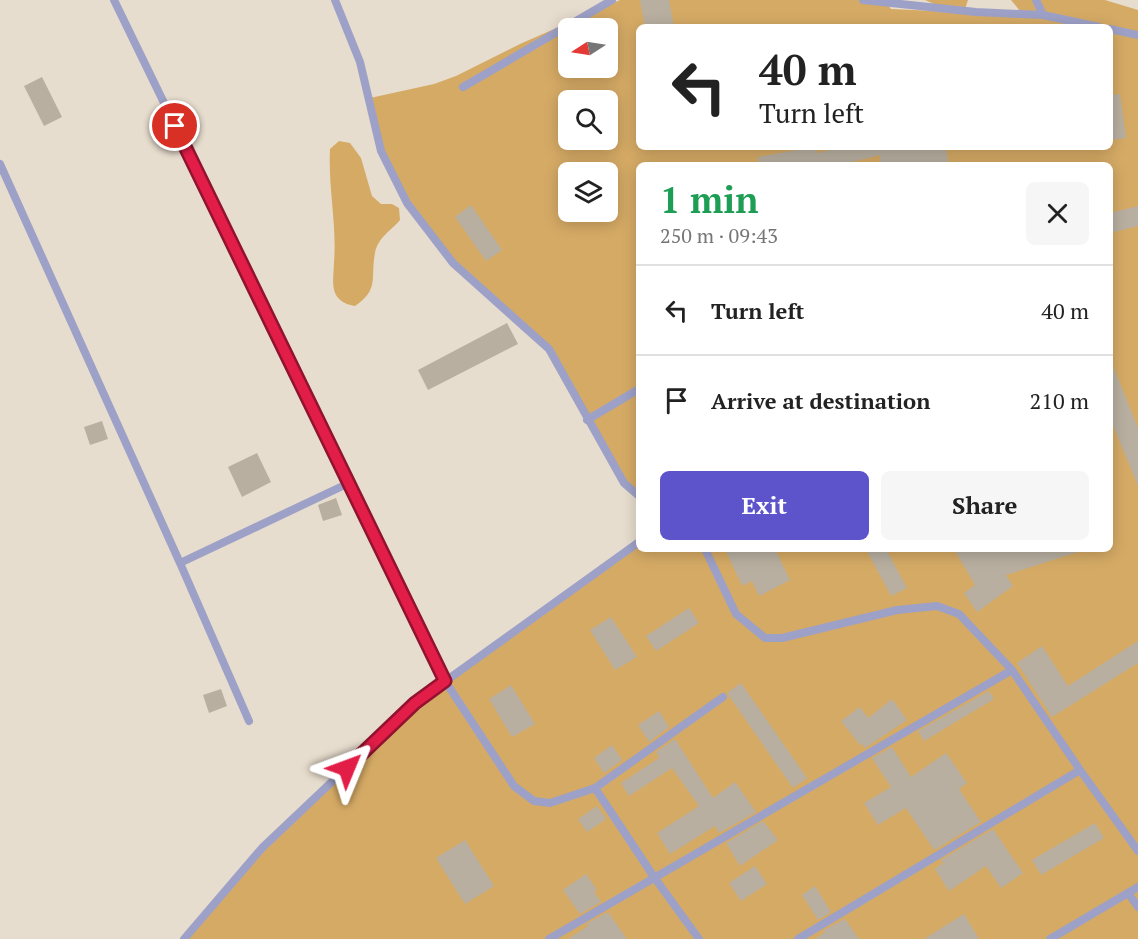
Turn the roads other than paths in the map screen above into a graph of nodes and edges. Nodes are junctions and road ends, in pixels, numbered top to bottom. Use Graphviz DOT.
graph roads {
  1 [pos="114,0"];
  2 [pos="335,0"];
  3 [pos="612,0"];
  4 [pos="863,0"];
  5 [pos="1036,0"];
  6 [pos="1043,15"];
  7 [pos="1085,24"];
  8 [pos="1113,30"];
  9 [pos="1138,35"];
  10 [pos="463,87"];
  11 [pos="0,164"];
  12 [pos="636,391"];
  13 [pos="587,420"];
  14 [pos="349,483"];
  15 [pos="636,493"];
  16 [pos="636,544"];
  17 [pos="706,552"];
  18 [pos="180,563"];
  19 [pos="1012,670"];
  20 [pos="445,681"];
  21 [pos="723,697"];
  22 [pos="249,721"];
  23 [pos="1080,770"];
  24 [pos="595,788"];
  25 [pos="1138,851"];
  26 [pos="654,877"];
  27 [pos="1138,887"];
  28 [pos="1128,893"];
  29 [pos="1138,907"];
  30 [pos="184,939"];
  31 [pos="549,939"];
  32 [pos="699,939"];
  33 [pos="798,939"];
  34 [pos="1050,939"];
  1 -- 14 [label="lane"];
  2 -- 13 [label="lane"];
  3 -- 10 [label="lane"];
  4 -- 6 [label="lane"];
  5 -- 6 [label="lane"];
  6 -- 7 [label="lane"];
  8 -- 9 [label="lane"];
  11 -- 18 [label="lane"];
  12 -- 13 [label="lane"];
  13 -- 15 [label="lane"];
  14 -- 18 [label="lane"];
  14 -- 20 [label="lane"];
  16 -- 20 [label="lane"];
  17 -- 19 [label="lane"];
  18 -- 22 [label="lane"];
  19 -- 23 [label="lane"];
  19 -- 26 [label="lane"];
  20 -- 24 [label="lane"];
  20 -- 30 [label="lane"];
  21 -- 24 [label="lane"];
  23 -- 25 [label="lane"];
  23 -- 33 [label="lane"];
  24 -- 26 [label="lane"];
  26 -- 31 [label="lane"];
  26 -- 32 [label="lane"];
  27 -- 28 [label="lane"];
  28 -- 29 [label="lane"];
  28 -- 34 [label="lane"];
}
